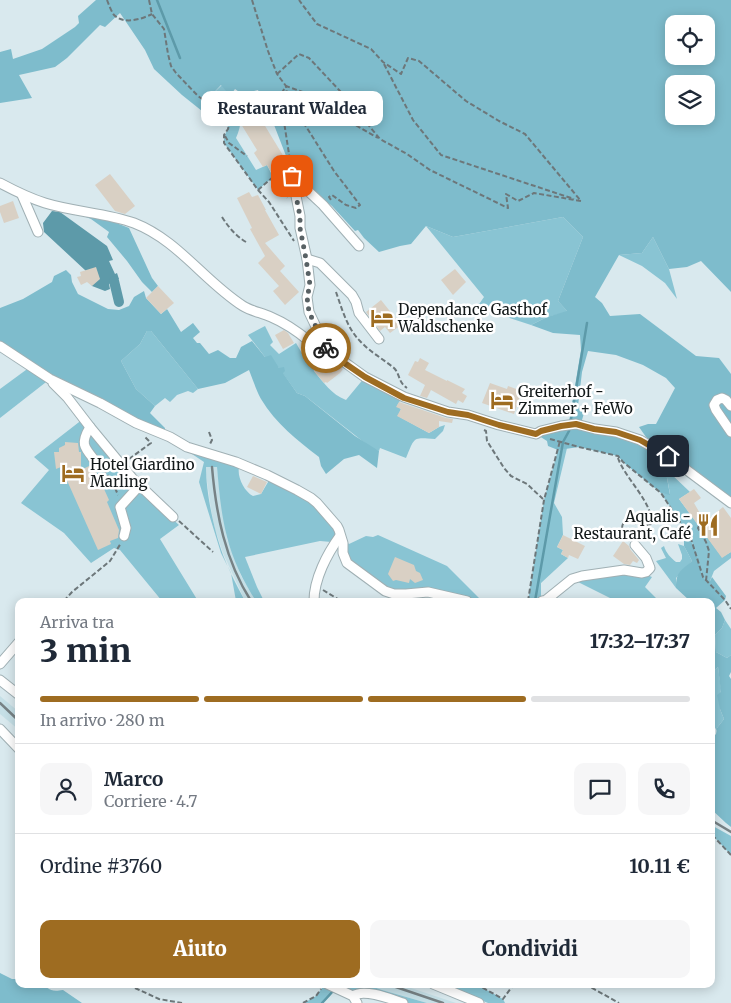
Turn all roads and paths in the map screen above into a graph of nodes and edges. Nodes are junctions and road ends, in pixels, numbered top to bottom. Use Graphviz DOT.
graph roads {
  1 [pos="107,0"];
  2 [pos="149,0"];
  3 [pos="252,0"];
  4 [pos="299,0"];
  5 [pos="152,14"];
  6 [pos="383,62"];
  7 [pos="277,74"];
  8 [pos="286,86"];
  9 [pos="224,134"];
  10 [pos="380,139"];
  11 [pos="247,156"];
  12 [pos="292,176"];
  13 [pos="0,183"];
  14 [pos="258,190"];
  15 [pos="22,195"];
  16 [pos="287,198"];
  17 [pos="581,201"];
  18 [pos="323,205"];
  19 [pos="222,217"];
  20 [pos="38,232"];
  21 [pos="246,242"];
  22 [pos="294,243"];
  23 [pos="359,246"];
  24 [pos="306,259"];
  25 [pos="379,339"];
  26 [pos="319,341"];
  27 [pos="0,346"];
  28 [pos="50,379"];
  29 [pos="731,406"];
  30 [pos="90,427"];
  31 [pos="480,427"];
  32 [pos="731,432"];
  33 [pos="536,434"];
  34 [pos="144,437"];
  35 [pos="560,441"];
  36 [pos="618,456"];
  37 [pos="97,463"];
  38 [pos="121,465"];
  39 [pos="140,485"];
  40 [pos="544,500"];
  41 [pos="731,503"];
  42 [pos="120,507"];
  43 [pos="173,517"];
  44 [pos="699,526"];
  45 [pos="340,536"];
  46 [pos="123,539"];
  47 [pos="635,545"];
  48 [pos="213,552"];
  49 [pos="317,580"];
  50 [pos="706,581"];
  51 [pos="67,598"];
  52 [pos="314,598"];
  53 [pos="336,598"];
  54 [pos="454,598"];
  55 [pos="528,598"];
  56 [pos="548,598"];
  57 [pos="731,609"];
  58 [pos="15,647"];
  59 [pos="0,664"];
  60 [pos="0,680"];
  61 [pos="15,692"];
  62 [pos="0,730"];
  63 [pos="15,745"];
  64 [pos="715,838"];
  65 [pos="731,856"];
  66 [pos="134,988"];
  67 [pos="328,988"];
  68 [pos="335,988"];
  69 [pos="442,988"];
  70 [pos="483,988"];
  71 [pos="511,988"];
  72 [pos="592,988"];
  73 [pos="355,999"];
  74 [pos="182,1003"];
  75 [pos="304,1003"];
  76 [pos="403,1003"];
  77 [pos="478,1003"];
  78 [pos="619,1003"];
  1 -- 5 [label="path"];
  2 -- 5 [label="path"];
  3 -- 7 [label="path"];
  4 -- 6 [label="path"];
  5 -- 9 [label="path"];
  6 -- 17 [label="path"];
  6 -- 17 [label="path"];
  7 -- 8 [label="path"];
  7 -- 10 [label="path"];
  8 -- 10 [label="path"];
  8 -- 12 [label="path"];
  8 -- 18 [label="path"];
  9 -- 11 [label="path"];
  9 -- 14 [label="path"];
  10 -- 17 [label="path"];
  12 -- 18 [label="street"];
  12 -- 24 [label="street"];
  13 -- 15 [label="street"];
  14 -- 16 [label="path"];
  14 -- 22 [label="path"];
  15 -- 20 [label="street"];
  15 -- 26 [label="street"];
  18 -- 23 [label="street"];
  19 -- 21 [label="path"];
  24 -- 25 [label="street"];
  24 -- 26 [label="street"];
  26 -- 33 [label="street"];
  27 -- 28 [label="street"];
  28 -- 30 [label="street"];
  28 -- 45 [label="street"];
  29 -- 32 [label="street"];
  30 -- 37 [label="street"];
  30 -- 38 [label="street"];
  31 -- 40 [label="path"];
  33 -- 35 [label="path"];
  33 -- 41 [label="street"];
  34 -- 38 [label="path"];
  35 -- 36 [label="path"];
  35 -- 40 [label="path"];
  36 -- 47 [label="path"];
  36 -- 50 [label="path"];
  37 -- 42 [label="path"];
  38 -- 39 [label="street"];
  39 -- 42 [label="street"];
  39 -- 43 [label="street"];
  40 -- 55 [label="path"];
  42 -- 46 [label="street"];
  43 -- 48 [label="path"];
  44 -- 50 [label="path"];
  45 -- 49 [label="street"];
  45 -- 54 [label="street"];
  46 -- 51 [label="path"];
  47 -- 56 [label="street"];
  49 -- 52 [label="street"];
  49 -- 53 [label="path"];
  50 -- 57 [label="path"];
  58 -- 59 [label="street"];
  60 -- 61 [label="street"];
  62 -- 63 [label="street"];
  64 -- 65 [label="path"];
  66 -- 74 [label="path"];
  67 -- 75 [label="path"];
  68 -- 73 [label="street"];
  69 -- 77 [label="street"];
  70 -- 71 [label="path"];
  72 -- 78 [label="path"];
  73 -- 76 [label="street"];
}
